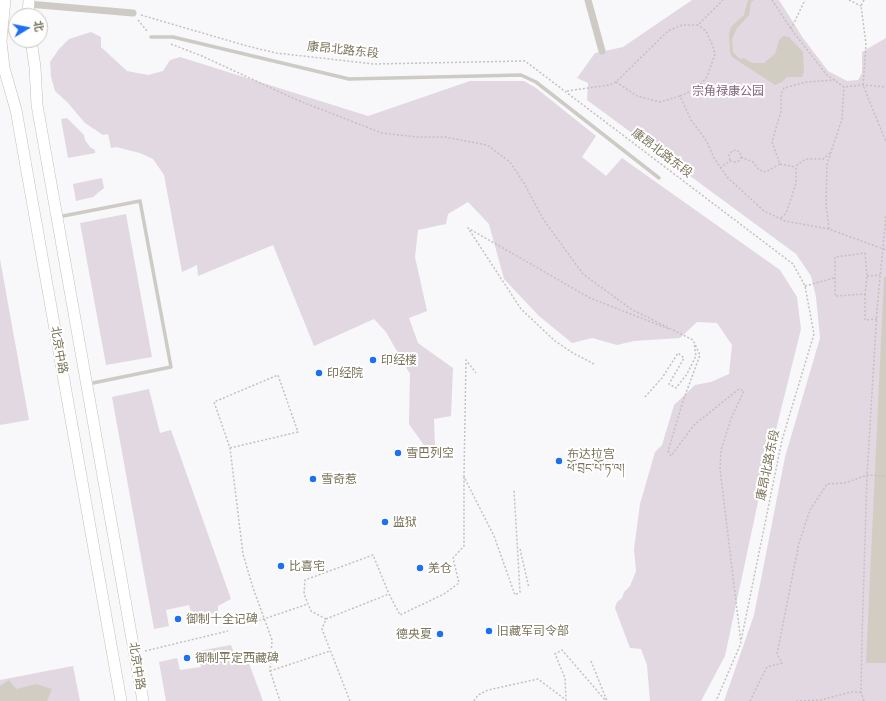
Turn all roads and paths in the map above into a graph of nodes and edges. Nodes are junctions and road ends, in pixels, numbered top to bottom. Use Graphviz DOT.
graph roads {
  1 [pos="5,0"];
  2 [pos="588,0"];
  3 [pos="722,0"];
  4 [pos="772,0"];
  5 [pos="805,0"];
  6 [pos="849,0"];
  7 [pos="864,0"];
  8 [pos="32,2"];
  9 [pos="861,6"];
  10 [pos="133,13"];
  11 [pos="698,25"];
  12 [pos="791,29"];
  13 [pos="151,37"];
  14 [pos="32,48"];
  15 [pos="602,51"];
  16 [pos="2,70"];
  17 [pos="835,80"];
  18 [pos="616,82"];
  19 [pos="863,85"];
  20 [pos="844,87"];
  21 [pos="886,87"];
  22 [pos="567,91"];
  23 [pos="680,96"];
  24 [pos="886,142"];
  25 [pos="830,153"];
  26 [pos="741,157"];
  27 [pos="730,161"];
  28 [pos="780,164"];
  29 [pos="796,167"];
  30 [pos="720,168"];
  31 [pos="659,178"];
  32 [pos="886,216"];
  33 [pos="57,217"];
  34 [pos="781,219"];
  35 [pos="829,229"];
  36 [pos="885,250"];
  37 [pos="880,275"];
  38 [pos="867,276"];
  39 [pos="834,278"];
  40 [pos="805,286"];
  41 [pos="865,294"];
  42 [pos="877,319"];
  43 [pos="676,331"];
  44 [pos="693,340"];
  45 [pos="594,364"];
  46 [pos="476,373"];
  47 [pos="87,385"];
  48 [pos="645,397"];
  49 [pos="230,448"];
  50 [pos="867,475"];
  51 [pos="464,476"];
  52 [pos="886,476"];
  53 [pos="514,490"];
  54 [pos="519,546"];
  55 [pos="529,588"];
  56 [pos="389,594"];
  57 [pos="308,604"];
  58 [pos="265,618"];
  59 [pos="326,619"];
  60 [pos="255,622"];
  61 [pos="228,631"];
  62 [pos="741,643"];
  63 [pos="135,651"];
  64 [pos="330,651"];
  65 [pos="591,661"];
  66 [pos="270,671"];
  67 [pos="861,692"];
  68 [pos="121,701"];
  69 [pos="143,701"];
  70 [pos="280,701"];
  71 [pos="350,701"];
  72 [pos="474,701"];
  73 [pos="607,701"];
  74 [pos="716,701"];
  75 [pos="750,701"];
  76 [pos="796,701"];
  77 [pos="864,701"];
  1 -- 16 [label="main road, 北京中路"];
  2 -- 15 [label="street"];
  3 -- 11 [label="path"];
  4 -- 12 [label="path"];
  5 -- 12 [label="path"];
  6 -- 9 [label="path"];
  7 -- 9 [label="path"];
  8 -- 10 [label="street"];
  9 -- 19 [label="path"];
  10 -- 13 [label="path"];
  10 -- 22 [label="path, 康昂北路东段"];
  11 -- 18 [label="path"];
  11 -- 23 [label="path"];
  12 -- 17 [label="path"];
  13 -- 31 [label="lane"];
  13 -- 43 [label="path"];
  14 -- 33 [label="main road, 北京中路"];
  16 -- 68 [label="main road, 北京中路"];
  17 -- 20 [label="path"];
  17 -- 28 [label="path"];
  18 -- 22 [label="path"];
  18 -- 23 [label="path"];
  19 -- 20 [label="path"];
  19 -- 21 [label="path"];
  19 -- 24 [label="path"];
  20 -- 25 [label="path"];
  22 -- 40 [label="path, 康昂北路东段"];
  23 -- 30 [label="path"];
  25 -- 29 [label="path"];
  25 -- 35 [label="path"];
  26 -- 27 [label="path"];
  26 -- 27 [label="path"];
  26 -- 28 [label="path"];
  27 -- 30 [label="path"];
  28 -- 29 [label="path"];
  29 -- 34 [label="path"];
  30 -- 34 [label="path"];
  32 -- 36 [label="path"];
  33 -- 47 [label="main road, 北京中路"];
  33 -- 47 [label="lane"];
  34 -- 35 [label="path"];
  35 -- 36 [label="path"];
  36 -- 37 [label="path"];
  37 -- 38 [label="path"];
  37 -- 42 [label="path"];
  38 -- 39 [label="path"];
  38 -- 41 [label="path"];
  39 -- 40 [label="path"];
  39 -- 41 [label="path"];
  40 -- 62 [label="path, 康昂北路东段"];
  41 -- 42 [label="path"];
  42 -- 50 [label="path"];
  43 -- 44 [label="path"];
  43 -- 45 [label="path"];
  44 -- 48 [label="path"];
  44 -- 62 [label="path"];
  46 -- 51 [label="path"];
  47 -- 63 [label="main road, 北京中路"];
  49 -- 49 [label="path"];
  49 -- 58 [label="path"];
  50 -- 52 [label="path"];
  50 -- 67 [label="path"];
  50 -- 75 [label="path"];
  51 -- 54 [label="path"];
  51 -- 56 [label="path"];
  53 -- 54 [label="path"];
  54 -- 55 [label="path"];
  56 -- 57 [label="path"];
  56 -- 59 [label="path"];
  57 -- 58 [label="path"];
  57 -- 59 [label="path"];
  58 -- 60 [label="path"];
  58 -- 66 [label="path"];
  59 -- 64 [label="path"];
  61 -- 63 [label="path"];
  62 -- 74 [label="path, 康昂北路东段"];
  63 -- 69 [label="main road, 北京中路"];
  64 -- 66 [label="path"];
  64 -- 71 [label="path"];
  65 -- 73 [label="path"];
  66 -- 70 [label="path"];
  67 -- 76 [label="path"];
  67 -- 77 [label="path"];
  72 -- 73 [label="path"];
}
